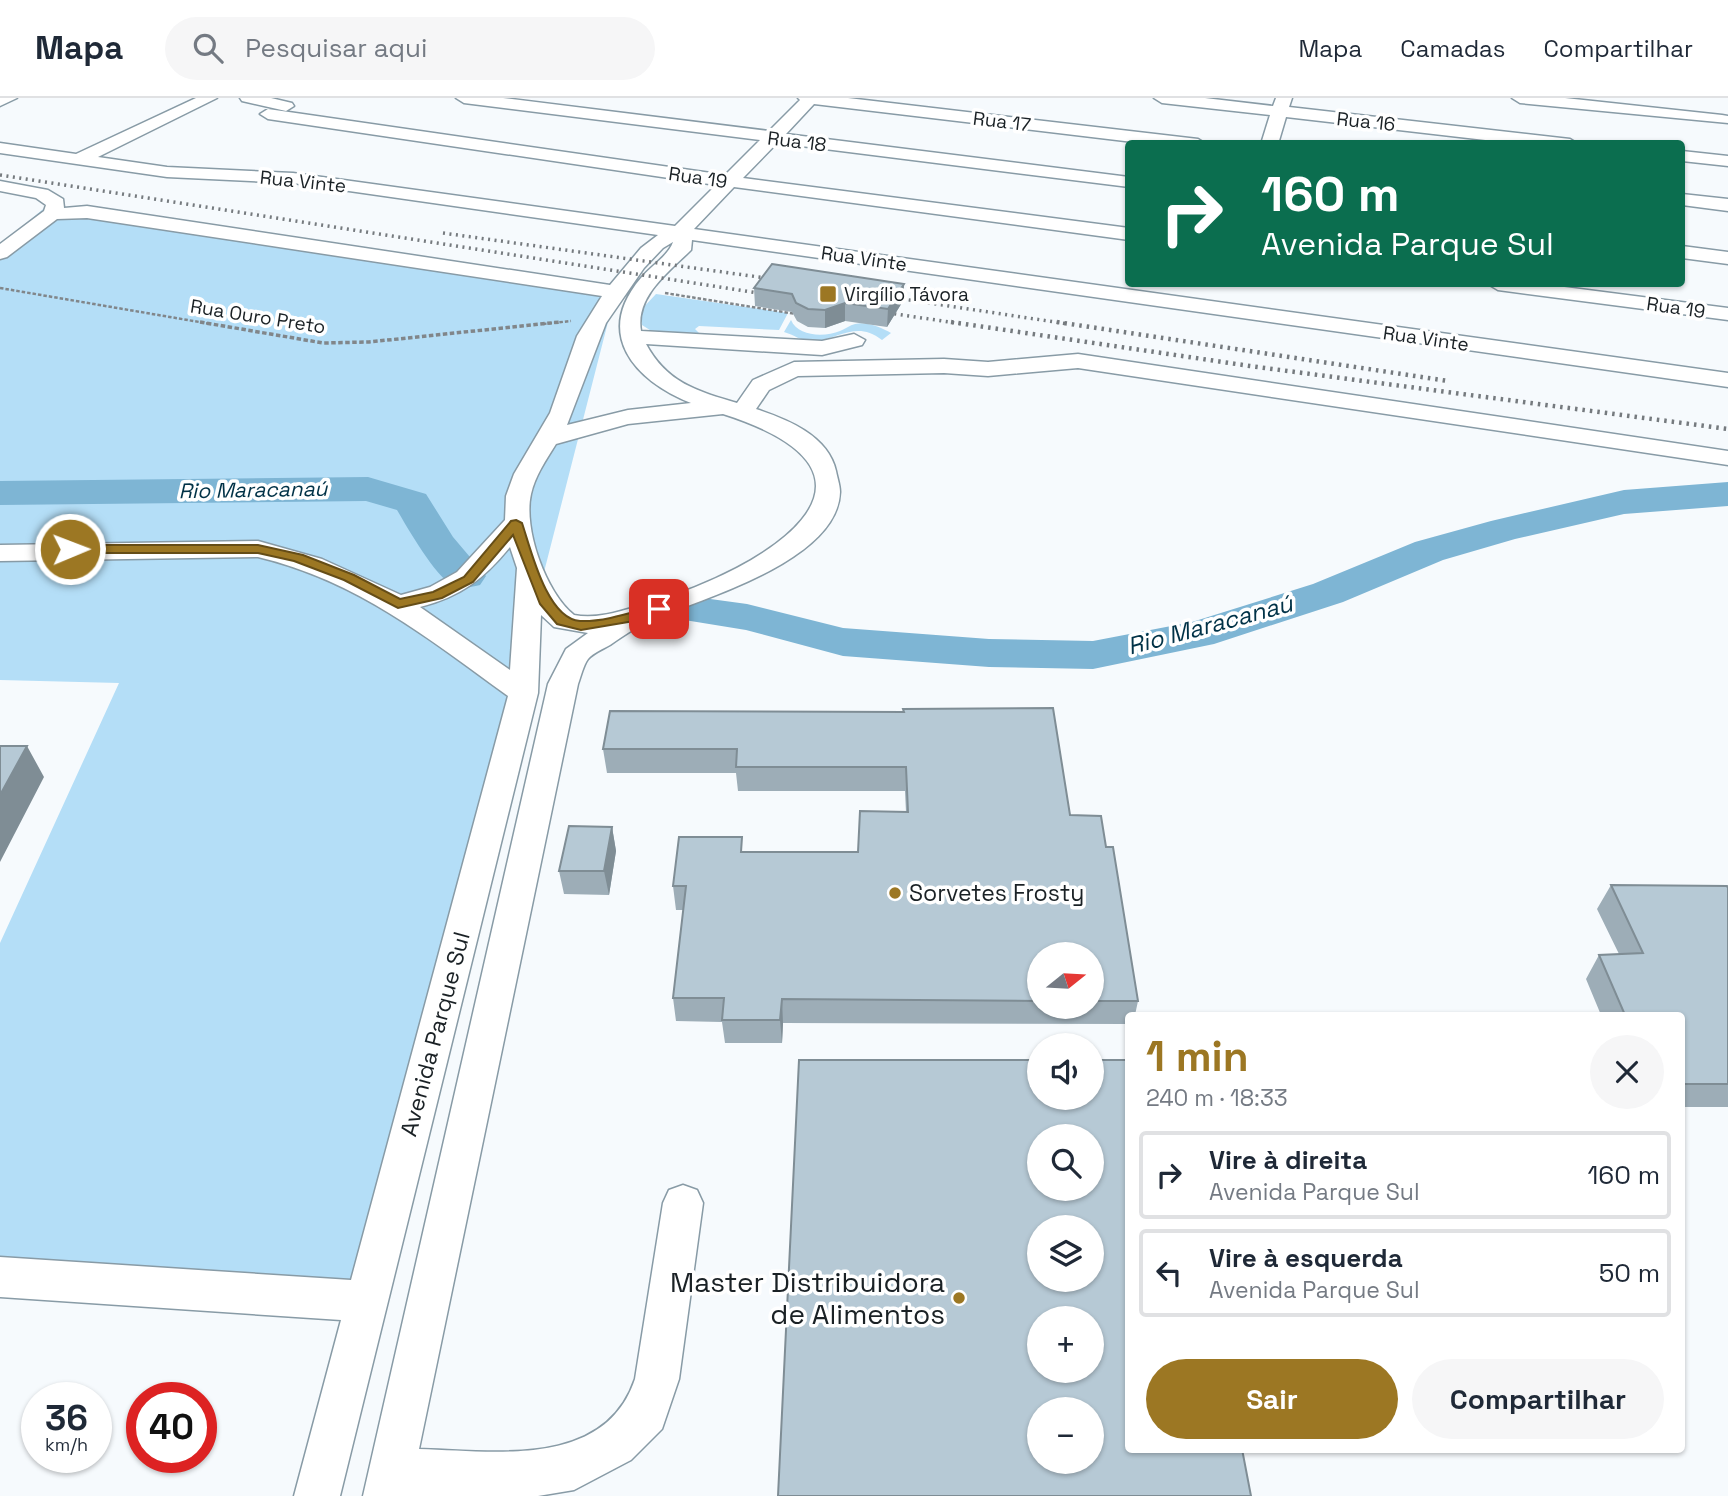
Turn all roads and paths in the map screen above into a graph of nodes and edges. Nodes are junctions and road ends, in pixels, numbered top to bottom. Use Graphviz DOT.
graph roads {
  1 [pos="9,98"];
  2 [pos="209,98"];
  3 [pos="248,98"];
  4 [pos="304,98"];
  5 [pos="464,98"];
  6 [pos="809,98"];
  7 [pos="1162,98"];
  8 [pos="1520,98"];
  9 [pos="1700,98"];
  10 [pos="0,101"];
  11 [pos="1281,104"];
  12 [pos="286,106"];
  13 [pos="1725,123"];
  14 [pos="772,138"];
  15 [pos="1164,140"];
  16 [pos="1270,140"];
  17 [pos="1541,140"];
  18 [pos="0,148"];
  19 [pos="1685,156"];
  20 [pos="79,159"];
  21 [pos="1728,161"];
  22 [pos="728,181"];
  23 [pos="1125,182"];
  24 [pos="0,186"];
  25 [pos="1685,200"];
  26 [pos="1728,205"];
  27 [pos="52,215"];
  28 [pos="680,232"];
  29 [pos="1125,233"];
  30 [pos="1685,252"];
  31 [pos="0,253"];
  32 [pos="1728,258"];
  33 [pos="1217,287"];
  34 [pos="1521,287"];
  35 [pos="0,288"];
  36 [pos="617,292"];
  37 [pos="668,294"];
  38 [pos="1208,307"];
  39 [pos="796,314"];
  40 [pos="1728,314"];
  41 [pos="597,319"];
  42 [pos="629,337"];
  43 [pos="855,340"];
  44 [pos="1728,380"];
  45 [pos="739,412"];
  46 [pos="545,440"];
  47 [pos="1728,458"];
  48 [pos="516,523"];
  49 [pos="0,552"];
  50 [pos="530,568"];
  51 [pos="398,604"];
  52 [pos="634,617"];
  53 [pos="523,693"];
  54 [pos="683,1203"];
  55 [pos="0,1277"];
  56 [pos="365,1301"];
  57 [pos="388,1484"];
  58 [pos="317,1496"];
  1 -- 10 [label="street"];
  2 -- 20 [label="street"];
  3 -- 12 [label="street"];
  4 -- 12 [label="street"];
  5 -- 14 [label="street, Rua 18"];
  6 -- 14 [label="street"];
  6 -- 15 [label="street, Rua 17"];
  7 -- 11 [label="street, Rua 16"];
  8 -- 13 [label="street"];
  9 -- 13 [label="street"];
  11 -- 16 [label="street"];
  11 -- 17 [label="street, Rua 16"];
  12 -- 22 [label="street, Rua 19"];
  14 -- 22 [label="street"];
  14 -- 23 [label="street, Rua 18"];
  18 -- 20 [label="street, Rua Vinte"];
  19 -- 21 [label="street"];
  20 -- 28 [label="street, Rua Vinte"];
  22 -- 28 [label="street"];
  22 -- 29 [label="street, Rua 19"];
  24 -- 27 [label="street"];
  25 -- 26 [label="street"];
  27 -- 31 [label="street"];
  27 -- 36 [label="street"];
  28 -- 36 [label="street, Avenida Parque Sul"];
  28 -- 38 [label="street, Rua Vinte"];
  28 -- 42 [label="street"];
  30 -- 32 [label="street"];
  33 -- 38 [label="street"];
  34 -- 40 [label="street, Rua 19"];
  35 -- 41 [label="path, Rua Ouro Preto"];
  36 -- 41 [label="street, Avenida Parque Sul"];
  37 -- 39 [label="path"];
  38 -- 44 [label="street, Rua Vinte"];
  41 -- 46 [label="street, Avenida Parque Sul"];
  42 -- 43 [label="street"];
  42 -- 45 [label="street, Avenida Parque Sul"];
  45 -- 46 [label="street"];
  45 -- 47 [label="street"];
  45 -- 52 [label="street, Avenida Parque Sul"];
  46 -- 48 [label="street, Avenida Parque Sul"];
  48 -- 50 [label="street, Avenida Parque Sul"];
  48 -- 51 [label="street"];
  49 -- 51 [label="street"];
  50 -- 52 [label="street, Avenida Parque Sul"];
  50 -- 53 [label="street, Avenida Parque Sul"];
  51 -- 53 [label="street"];
  52 -- 57 [label="street, Avenida Parque Sul"];
  53 -- 56 [label="street, Avenida Parque Sul"];
  54 -- 57 [label="street"];
  55 -- 56 [label="street"];
  56 -- 58 [label="street, Avenida Parque Sul"];
}
